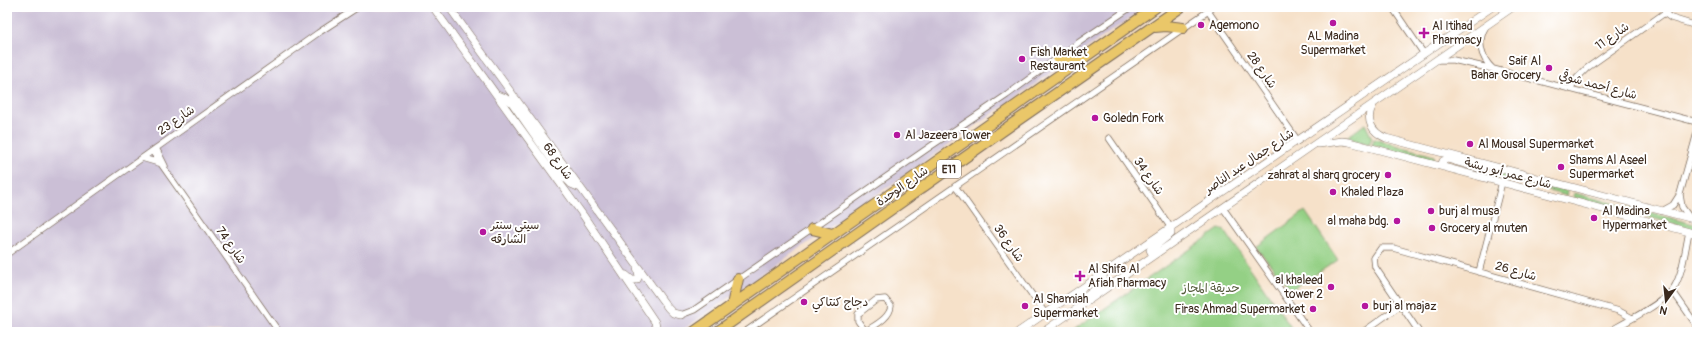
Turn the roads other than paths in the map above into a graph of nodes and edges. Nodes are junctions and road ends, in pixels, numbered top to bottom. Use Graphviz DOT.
graph roads {
  1 [pos="358,7"];
  2 [pos="433,7"];
  3 [pos="449,7"];
  4 [pos="1131,7"];
  5 [pos="1156,7"];
  6 [pos="1182,7"];
  7 [pos="1214,7"];
  8 [pos="1392,7"];
  9 [pos="1492,7"];
  10 [pos="1513,7"];
  11 [pos="1673,7"];
  12 [pos="1208,11"];
  13 [pos="1664,13"];
  14 [pos="1486,26"];
  15 [pos="1697,26"];
  16 [pos="1151,28"];
  17 [pos="1183,28"];
  18 [pos="1424,54"];
  19 [pos="1058,58"];
  20 [pos="1437,60"];
  21 [pos="1078,61"];
  22 [pos="1493,69"];
  23 [pos="1570,89"];
  24 [pos="496,95"];
  25 [pos="1373,104"];
  26 [pos="1697,122"];
  27 [pos="1697,133"];
  28 [pos="1109,138"];
  29 [pos="1298,141"];
  30 [pos="163,143"];
  31 [pos="1313,146"];
  32 [pos="154,149"];
  33 [pos="142,158"];
  34 [pos="162,163"];
  35 [pos="1489,165"];
  36 [pos="1441,166"];
  37 [pos="1502,182"];
  38 [pos="955,186"];
  39 [pos="580,188"];
  40 [pos="1680,194"];
  41 [pos="1223,208"];
  42 [pos="1662,211"];
  43 [pos="1693,219"];
  44 [pos="1171,228"];
  45 [pos="812,229"];
  46 [pos="1689,232"];
  47 [pos="832,234"];
  48 [pos="1697,234"];
  49 [pos="7,254"];
  50 [pos="1153,256"];
  51 [pos="635,263"];
  52 [pos="620,270"];
  53 [pos="1479,272"];
  54 [pos="1103,274"];
  55 [pos="738,279"];
  56 [pos="1672,290"];
  57 [pos="732,305"];
  58 [pos="1082,305"];
  59 [pos="1401,305"];
  60 [pos="1045,313"];
  61 [pos="681,315"];
  62 [pos="1632,318"];
  63 [pos="1697,326"];
  64 [pos="279,332"];
  65 [pos="657,332"];
  66 [pos="694,332"];
  67 [pos="717,332"];
  68 [pos="745,332"];
  69 [pos="866,332"];
  70 [pos="1018,332"];
  71 [pos="1043,332"];
  72 [pos="1310,332"];
  73 [pos="1363,332"];
  74 [pos="1419,332"];
  75 [pos="1608,332"];
  1 -- 30 [label="street, شارع 23"];
  2 -- 24 [label="street, شارع 68"];
  3 -- 39 [label="street, شارع 68"];
  4 -- 19 [label="street"];
  5 -- 21 [label="highway, شارع الوحدة / E11"];
  6 -- 16 [label="highway, شارع الوحدة / E11"];
  7 -- 12 [label="street"];
  8 -- 18 [label="street"];
  9 -- 18 [label="street, شارع جمال عبد الناصر"];
  10 -- 14 [label="street, شارع جمال عبد الناصر"];
  11 -- 13 [label="street, شارع 11"];
  12 -- 17 [label="street"];
  12 -- 29 [label="street, شارع 28"];
  13 -- 15 [label="street"];
  13 -- 23 [label="street, شارع 11"];
  14 -- 20 [label="street, شارع جمال عبد الناصر"];
  14 -- 22 [label="street"];
  16 -- 17 [label="highway"];
  16 -- 67 [label="highway, شارع الوحدة / E11"];
  17 -- 38 [label="street"];
  18 -- 29 [label="street, شارع جمال عبد الناصر"];
  19 -- 21 [label="highway"];
  19 -- 45 [label="street"];
  20 -- 22 [label="street, شارع أحمد شوقي"];
  20 -- 25 [label="street, شارع جمال عبد الناصر"];
  21 -- 47 [label="highway, شارع الوحدة / E11"];
  22 -- 23 [label="street, شارع أحمد شوقي"];
  23 -- 26 [label="street, شارع أحمد شوقي"];
  24 -- 39 [label="street"];
  24 -- 52 [label="street, شارع 68"];
  25 -- 31 [label="street, شارع جمال عبد الناصر"];
  25 -- 35 [label="street, شارع عمر أبو ريشة"];
  27 -- 40 [label="street"];
  28 -- 44 [label="street, شارع 34"];
  29 -- 44 [label="street, شارع جمال عبد الناصر"];
  30 -- 32 [label="street, شارع 23"];
  30 -- 34 [label="street"];
  31 -- 36 [label="street, شارع عمر أبو ريشة"];
  31 -- 41 [label="street, شارع جمال عبد الناصر"];
  32 -- 33 [label="street, شارع 23"];
  32 -- 34 [label="street, شارع 74"];
  33 -- 34 [label="street"];
  33 -- 49 [label="street, شارع 23"];
  34 -- 64 [label="street, شارع 74"];
  35 -- 36 [label="street"];
  35 -- 42 [label="street, شارع عمر أبو ريشة"];
  36 -- 37 [label="street, شارع عمر أبو ريشة"];
  37 -- 46 [label="street, شارع عمر أبو ريشة"];
  37 -- 53 [label="street"];
  38 -- 60 [label="street, شارع 36"];
  38 -- 68 [label="street"];
  39 -- 51 [label="street, شارع 68"];
  40 -- 42 [label="street"];
  40 -- 43 [label="street"];
  41 -- 50 [label="street, شارع جمال عبد الناصر"];
  41 -- 72 [label="street"];
  42 -- 43 [label="street, شارع عمر أبو ريشة"];
  44 -- 50 [label="street"];
  44 -- 54 [label="street, شارع جمال عبد الناصر"];
  45 -- 47 [label="highway"];
  45 -- 55 [label="street"];
  46 -- 48 [label="street, شارع عمر أبو ريشة"];
  46 -- 56 [label="street"];
  47 -- 57 [label="highway, شارع الوحدة / E11"];
  50 -- 58 [label="street, شارع جمال عبد الناصر"];
  51 -- 52 [label="street"];
  51 -- 61 [label="street, شارع 68"];
  52 -- 65 [label="street, شارع 68"];
  53 -- 59 [label="street, شارع 26"];
  53 -- 62 [label="street, شارع 26"];
  54 -- 58 [label="street"];
  54 -- 60 [label="street, شارع جمال عبد الناصر"];
  55 -- 57 [label="highway"];
  55 -- 61 [label="street"];
  56 -- 62 [label="street"];
  56 -- 63 [label="street"];
  57 -- 66 [label="highway, شارع الوحدة / E11"];
  58 -- 71 [label="street, شارع جمال عبد الناصر"];
  59 -- 73 [label="street"];
  59 -- 74 [label="street"];
  60 -- 70 [label="street, شارع جمال عبد الناصر"];
  62 -- 75 [label="street"];
  69 -- 69 [label="street"];
}
